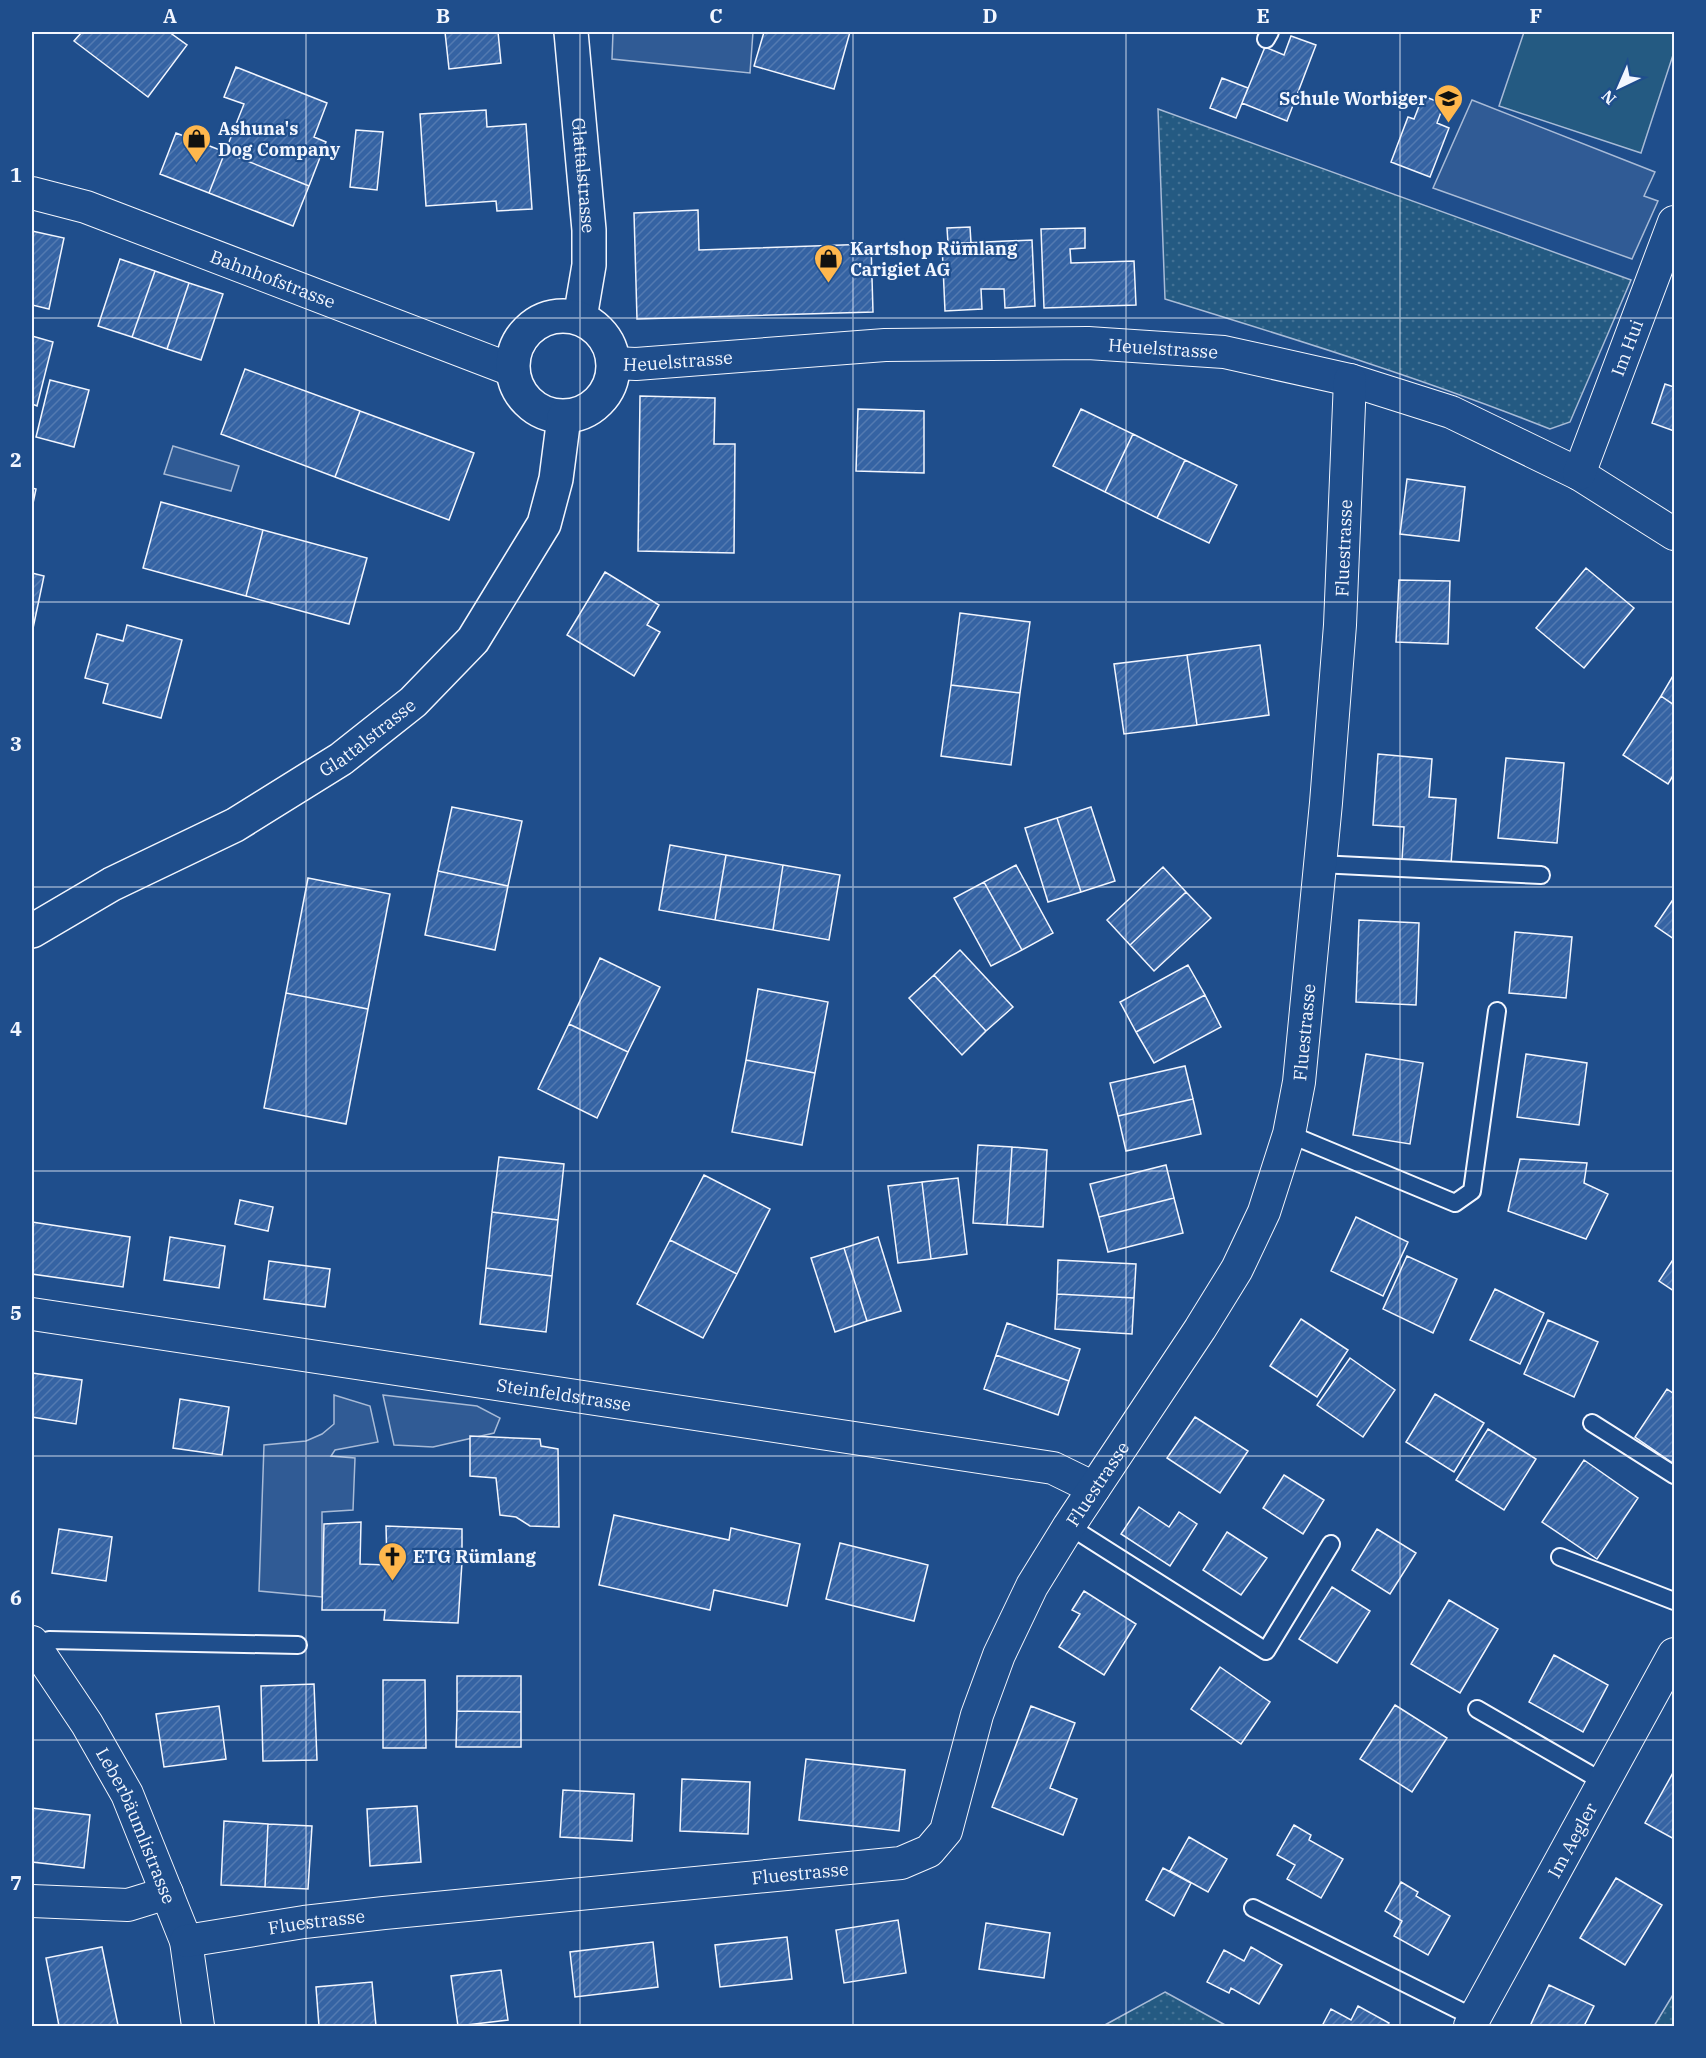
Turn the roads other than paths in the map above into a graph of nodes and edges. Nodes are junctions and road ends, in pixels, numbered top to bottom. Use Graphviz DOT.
graph roads {
  1 [pos="571,32"];
  2 [pos="32,194"];
  3 [pos="1674,222"];
  4 [pos="580,318"];
  5 [pos="614,363"];
  6 [pos="513,370"];
  7 [pos="1350,380"];
  8 [pos="564,417"];
  9 [pos="1579,474"];
  10 [pos="1674,534"];
  11 [pos="1319,864"];
  12 [pos="1541,876"];
  13 [pos="32,931"];
  14 [pos="1497,1011"];
  15 [pos="1289,1134"];
  16 [pos="32,1314"];
  17 [pos="1593,1423"];
  18 [pos="1674,1475"];
  19 [pos="1094,1488"];
  20 [pos="1069,1526"];
  21 [pos="1331,1544"];
  22 [pos="1560,1557"];
  23 [pos="1674,1601"];
  24 [pos="33,1644"];
  25 [pos="298,1645"];
  26 [pos="1674,1654"];
  27 [pos="1478,1710"];
  28 [pos="1605,1783"];
  29 [pos="167,1893"];
  30 [pos="32,1900"];
  31 [pos="1252,1908"];
  32 [pos="186,1941"];
  33 [pos="1473,2022"];
  34 [pos="198,2026"];
  1 -- 4 [label="street, Glattalstrasse"];
  2 -- 6 [label="street, Bahnhofstrasse"];
  3 -- 9 [label="street, Im Hui"];
  4 -- 5 [label="street"];
  4 -- 6 [label="street"];
  5 -- 7 [label="street, Heuelstrasse"];
  5 -- 8 [label="street"];
  6 -- 8 [label="street"];
  7 -- 9 [label="street, Heuelstrasse"];
  7 -- 11 [label="street, Fluestrasse"];
  8 -- 13 [label="street, Glattalstrasse"];
  9 -- 10 [label="street, Heuelstrasse"];
  11 -- 12 [label="lane"];
  11 -- 15 [label="street, Fluestrasse"];
  14 -- 15 [label="lane"];
  15 -- 19 [label="street, Fluestrasse"];
  16 -- 19 [label="street, Steinfeldstrasse"];
  17 -- 18 [label="lane"];
  19 -- 20 [label="street, Fluestrasse"];
  20 -- 21 [label="lane"];
  20 -- 32 [label="street, Fluestrasse"];
  22 -- 23 [label="lane"];
  24 -- 25 [label="lane"];
  24 -- 29 [label="street, Leberbäumlistrasse"];
  26 -- 28 [label="street, Im Aegler"];
  27 -- 28 [label="lane"];
  28 -- 33 [label="street, Im Aegler"];
  29 -- 30 [label="street"];
  29 -- 32 [label="street, Leberbäumlistrasse"];
  31 -- 33 [label="lane"];
  32 -- 34 [label="street, Leberbäumlistrasse"];
}
